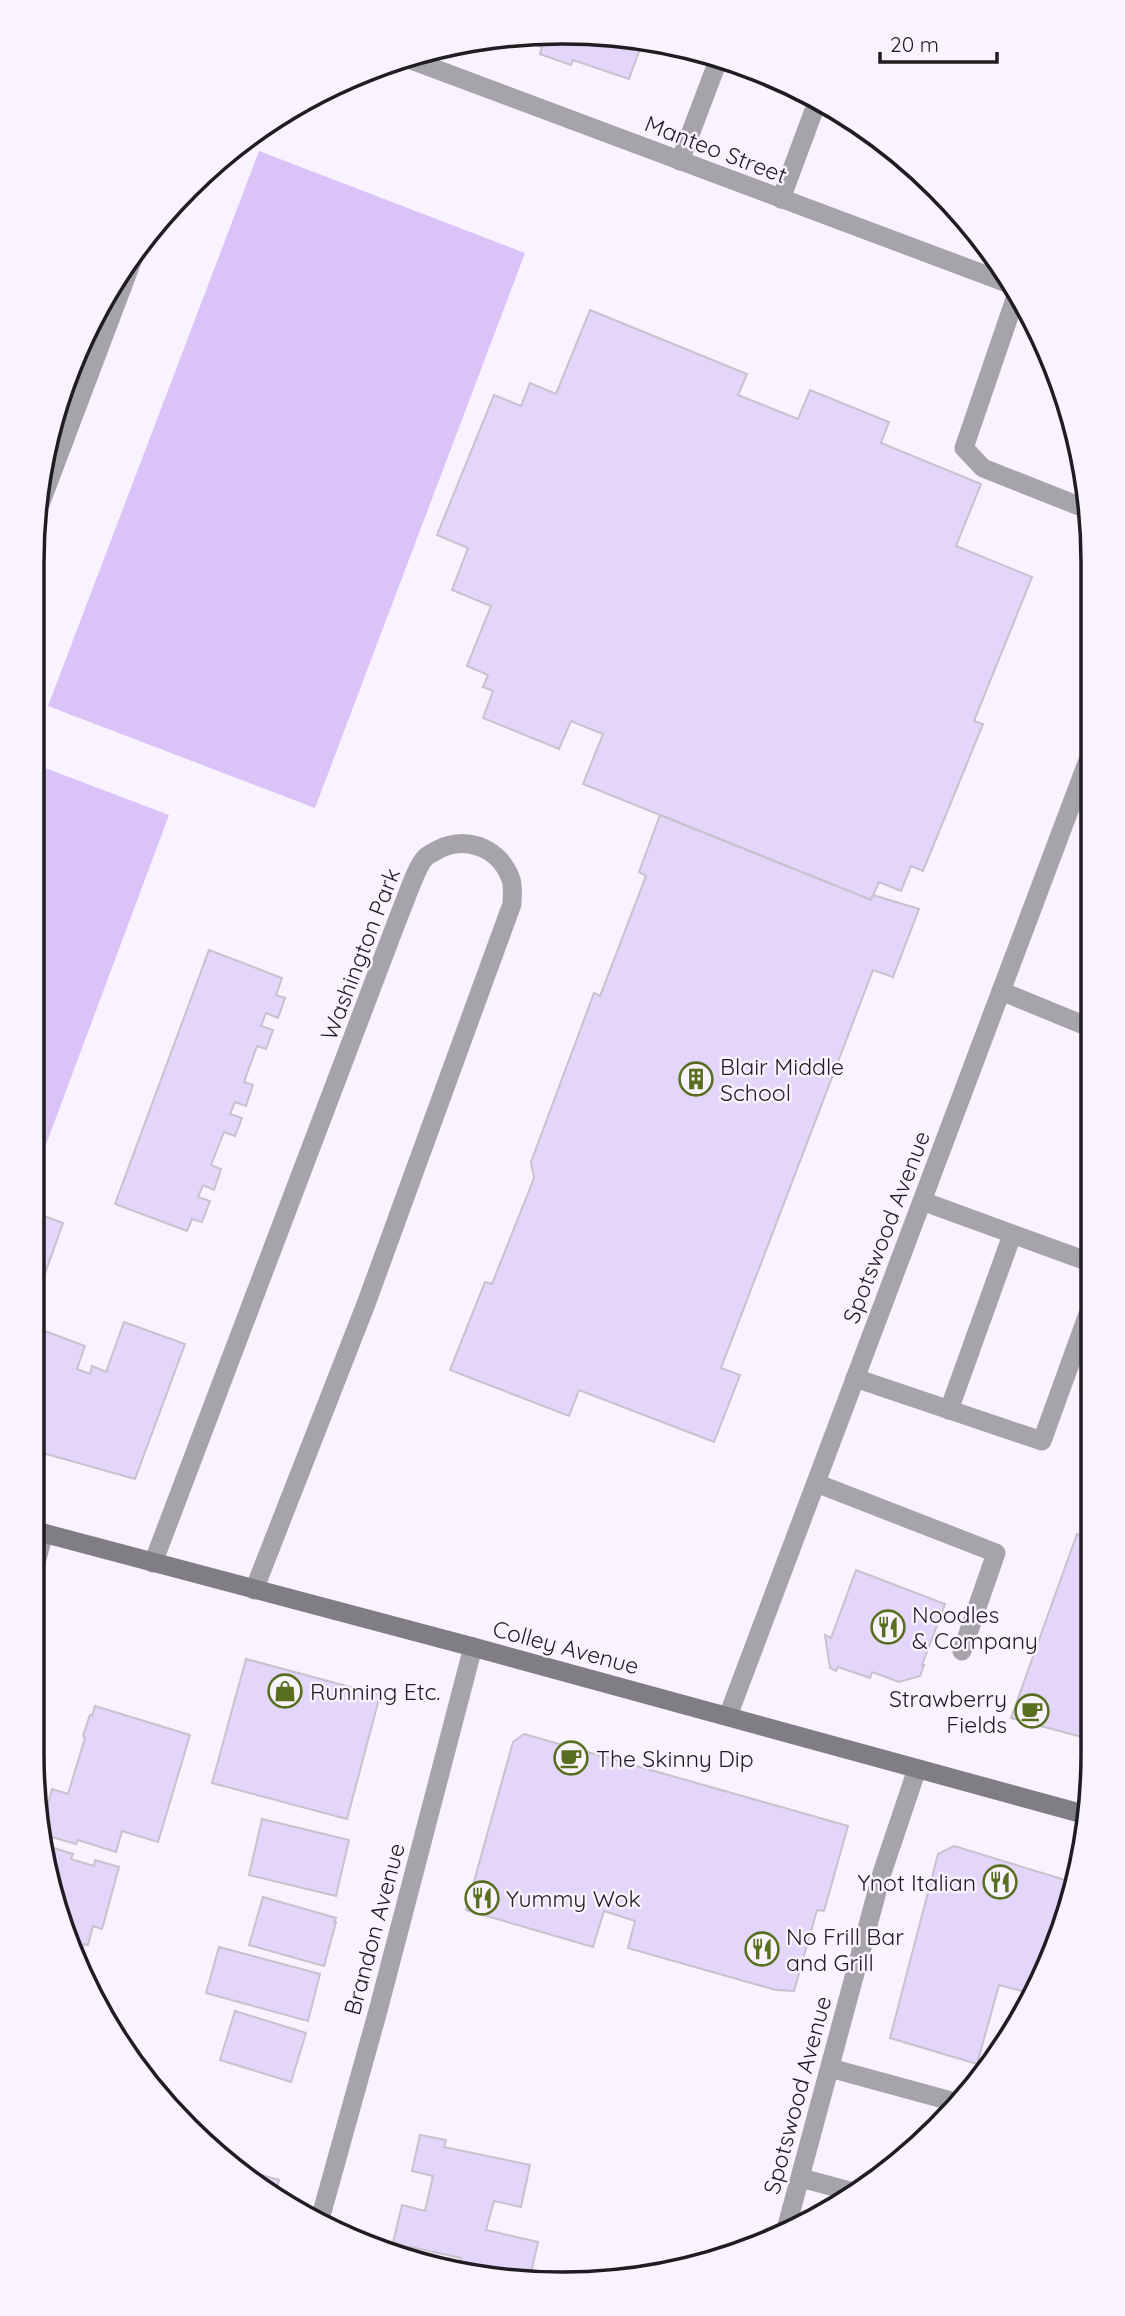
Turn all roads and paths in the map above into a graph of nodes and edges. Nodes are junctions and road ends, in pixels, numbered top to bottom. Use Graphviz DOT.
graph roads {
  1 [pos="420,63"];
  2 [pos="716,67"];
  3 [pos="814,109"];
  4 [pos="680,161"];
  5 [pos="781,199"];
  6 [pos="997,279"];
  7 [pos="121,290"];
  8 [pos="1013,305"];
  9 [pos="52,473"];
  10 [pos="1078,506"];
  11 [pos="1081,797"];
  12 [pos="1001,992"];
  13 [pos="1081,1024"];
  14 [pos="922,1201"];
  15 [pos="1012,1234"];
  16 [pos="1081,1259"];
  17 [pos="1081,1333"];
  18 [pos="855,1378"];
  19 [pos="949,1410"];
  20 [pos="816,1483"];
  21 [pos="44,1534"];
  22 [pos="153,1563"];
  23 [pos="254,1590"];
  24 [pos="473,1647"];
  25 [pos="962,1651"];
  26 [pos="728,1716"];
  27 [pos="917,1769"];
  28 [pos="1078,1812"];
  29 [pos="830,2068"];
  30 [pos="949,2100"];
  31 [pos="801,2178"];
  32 [pos="844,2189"];
  33 [pos="322,2213"];
  34 [pos="789,2221"];
  1 -- 4 [label="street, Manteo Street"];
  2 -- 4 [label="street"];
  3 -- 5 [label="street"];
  4 -- 5 [label="street, Manteo Street"];
  5 -- 6 [label="street, Manteo Street"];
  7 -- 9 [label="street"];
  8 -- 10 [label="street"];
  11 -- 12 [label="street, Spotswood Avenue"];
  12 -- 13 [label="street"];
  12 -- 14 [label="street, Spotswood Avenue"];
  14 -- 15 [label="street"];
  14 -- 18 [label="street, Spotswood Avenue"];
  15 -- 16 [label="street"];
  15 -- 19 [label="street"];
  17 -- 19 [label="street"];
  18 -- 19 [label="street"];
  18 -- 20 [label="street, Spotswood Avenue"];
  20 -- 25 [label="street"];
  20 -- 26 [label="street, Spotswood Avenue"];
  21 -- 22 [label="main road, Colley Avenue"];
  22 -- 23 [label="main road, Colley Avenue"];
  22 -- 23 [label="street, Washington Park"];
  23 -- 24 [label="main road, Colley Avenue"];
  24 -- 26 [label="main road, Colley Avenue"];
  24 -- 33 [label="street, Brandon Avenue"];
  26 -- 27 [label="main road, Colley Avenue"];
  27 -- 28 [label="main road, Colley Avenue"];
  27 -- 29 [label="street, Spotswood Avenue"];
  29 -- 30 [label="street"];
  29 -- 31 [label="street, Spotswood Avenue"];
  31 -- 32 [label="street"];
  31 -- 34 [label="street, Spotswood Avenue"];
}
